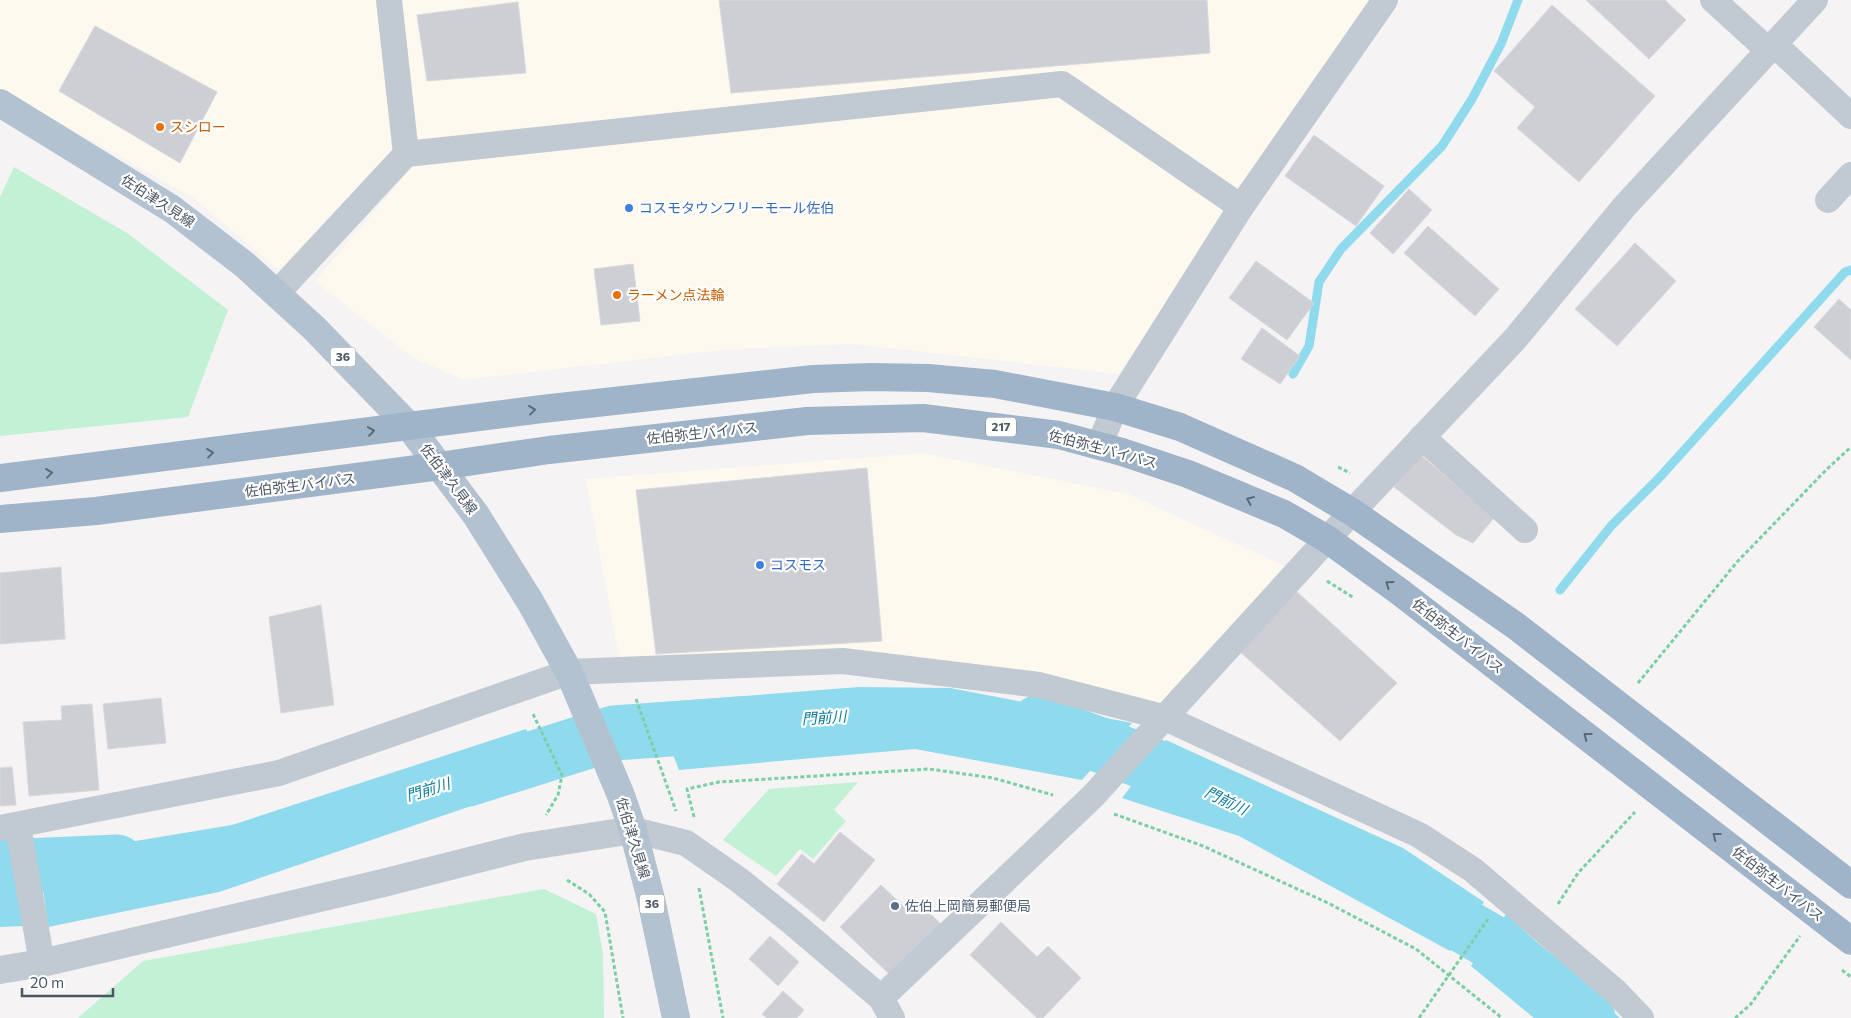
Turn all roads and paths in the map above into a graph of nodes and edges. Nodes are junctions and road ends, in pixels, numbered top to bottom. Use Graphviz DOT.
graph roads {
  1 [pos="389,0"];
  2 [pos="1385,0"];
  3 [pos="1713,0"];
  4 [pos="1815,0"];
  5 [pos="1771,47"];
  6 [pos="0,103"];
  7 [pos="1851,116"];
  8 [pos="406,154"];
  9 [pos="1851,175"];
  10 [pos="1828,200"];
  11 [pos="1241,207"];
  12 [pos="277,292"];
  13 [pos="1115,407"];
  14 [pos="409,426"];
  15 [pos="1422,437"];
  16 [pos="1099,446"];
  17 [pos="1851,447"];
  18 [pos="440,466"];
  19 [pos="0,478"];
  20 [pos="1352,512"];
  21 [pos="0,519"];
  22 [pos="1525,530"];
  23 [pos="1327,539"];
  24 [pos="569,672"];
  25 [pos="1638,683"];
  26 [pos="638,703"];
  27 [pos="530,708"];
  28 [pos="1158,724"];
  29 [pos="1656,789"];
  30 [pos="1089,800"];
  31 [pos="546,816"];
  32 [pos="9,827"];
  33 [pos="633,830"];
  34 [pos="683,835"];
  35 [pos="567,880"];
  36 [pos="1851,885"];
  37 [pos="1492,913"];
  38 [pos="1816,914"];
  39 [pos="1542,929"];
  40 [pos="1851,941"];
  41 [pos="40,954"];
  42 [pos="0,970"];
  43 [pos="1450,973"];
  44 [pos="886,1008"];
  45 [pos="623,1018"];
  46 [pos="676,1018"];
  47 [pos="723,1018"];
  48 [pos="1419,1018"];
  49 [pos="1502,1018"];
  50 [pos="1641,1018"];
  51 [pos="1735,1018"];
  1 -- 8 [label="street"];
  2 -- 11 [label="street"];
  3 -- 5 [label="street"];
  4 -- 5 [label="street"];
  5 -- 7 [label="street"];
  5 -- 15 [label="street"];
  6 -- 12 [label="main road, 佐伯津久見線 / 36"];
  8 -- 11 [label="street"];
  8 -- 12 [label="street"];
  9 -- 10 [label="street"];
  11 -- 13 [label="street"];
  12 -- 14 [label="main road, 佐伯津久見線 / 36"];
  14 -- 13 [label="highway, one-way"];
  13 -- 16 [label="street"];
  13 -- 20 [label="highway"];
  14 -- 18 [label="main road, 佐伯津久見線 / 36"];
  19 -- 14 [label="highway, one-way"];
  15 -- 20 [label="street"];
  15 -- 22 [label="street"];
  16 -- 18 [label="highway, 佐伯弥生バイパス / 217"];
  23 -- 16 [label="highway, 佐伯弥生バイパス / 217, one-way"];
  17 -- 25 [label="path"];
  18 -- 21 [label="highway, 佐伯弥生バイパス / 217"];
  18 -- 24 [label="main road, 佐伯津久見線 / 36"];
  20 -- 23 [label="street"];
  20 -- 36 [label="highway"];
  23 -- 28 [label="street"];
  29 -- 23 [label="highway, 佐伯弥生バイパス / 217, one-way"];
  24 -- 28 [label="street"];
  24 -- 32 [label="street"];
  24 -- 33 [label="main road, 佐伯津久見線 / 36"];
  26 -- 34 [label="path"];
  27 -- 31 [label="path"];
  28 -- 30 [label="street"];
  28 -- 39 [label="street"];
  38 -- 29 [label="highway, 佐伯弥生バイパス / 217, one-way"];
  29 -- 39 [label="path"];
  30 -- 34 [label="path"];
  30 -- 43 [label="path"];
  30 -- 44 [label="street"];
  32 -- 41 [label="street"];
  33 -- 34 [label="street"];
  33 -- 41 [label="street"];
  33 -- 46 [label="main road, 佐伯津久見線 / 36"];
  34 -- 44 [label="street"];
  34 -- 47 [label="path"];
  35 -- 45 [label="path"];
  37 -- 43 [label="path"];
  38 -- 40 [label="highway, 佐伯弥生バイパス / 217"];
  38 -- 51 [label="path"];
  39 -- 50 [label="street"];
  41 -- 42 [label="street"];
  43 -- 48 [label="path"];
  43 -- 49 [label="path"];
}
